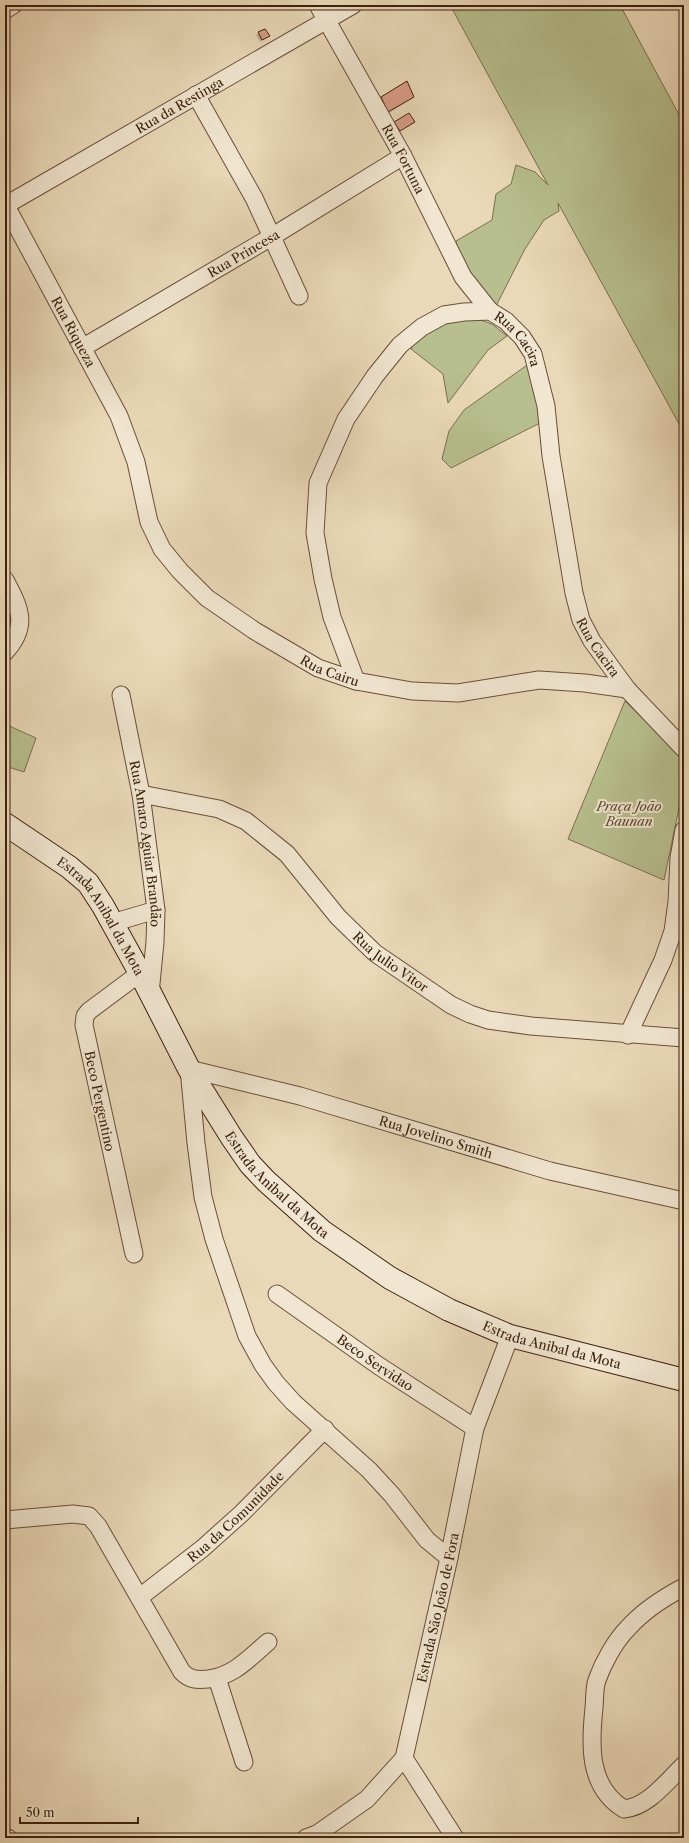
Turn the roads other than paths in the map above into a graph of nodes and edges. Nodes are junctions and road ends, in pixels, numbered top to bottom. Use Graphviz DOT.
graph roads {
  1 [pos="13,5"];
  2 [pos="318,5"];
  3 [pos="353,5"];
  4 [pos="5,10"];
  5 [pos="325,21"];
  6 [pos="196,96"];
  7 [pos="403,156"];
  8 [pos="5,204"];
  9 [pos="273,236"];
  10 [pos="299,296"];
  11 [pos="490,311"];
  12 [pos="82,348"];
  13 [pos="136,462"];
  14 [pos="5,580"];
  15 [pos="5,652"];
  16 [pos="356,681"];
  17 [pos="626,689"];
  18 [pos="121,695"];
  19 [pos="684,749"];
  20 [pos="141,794"];
  21 [pos="5,824"];
  22 [pos="684,830"];
  23 [pos="156,910"];
  24 [pos="112,923"];
  25 [pos="140,973"];
  26 [pos="150,994"];
  27 [pos="628,1035"];
  28 [pos="684,1038"];
  29 [pos="189,1070"];
  30 [pos="684,1201"];
  31 [pos="134,1254"];
  32 [pos="277,1294"];
  33 [pos="510,1336"];
  34 [pos="684,1380"];
  35 [pos="475,1428"];
  36 [pos="325,1429"];
  37 [pos="5,1520"];
  38 [pos="449,1558"];
  39 [pos="684,1587"];
  40 [pos="140,1598"];
  41 [pos="268,1642"];
  42 [pos="218,1678"];
  43 [pos="404,1758"];
  44 [pos="244,1762"];
  45 [pos="684,1765"];
  46 [pos="5,1837"];
  47 [pos="8,1838"];
  48 [pos="306,1838"];
  49 [pos="455,1838"];
  1 -- 4 [label="street"];
  2 -- 5 [label="street, Rua Fortuna"];
  3 -- 5 [label="street, Rua da Restinga"];
  5 -- 6 [label="street, Rua da Restinga"];
  5 -- 7 [label="street, Rua Fortuna"];
  6 -- 8 [label="street, Rua da Restinga"];
  6 -- 9 [label="street"];
  7 -- 9 [label="street, Rua Princesa"];
  7 -- 11 [label="street, Rua Fortuna"];
  8 -- 12 [label="street, Rua Riqueza"];
  9 -- 10 [label="street"];
  9 -- 12 [label="street, Rua Princesa"];
  11 -- 16 [label="street, Rua Cacira"];
  11 -- 17 [label="street, Rua Cacira"];
  12 -- 13 [label="street, Rua Riqueza"];
  13 -- 16 [label="street, Rua Cairu"];
  14 -- 15 [label="street"];
  16 -- 17 [label="street, Rua Cairu"];
  17 -- 19 [label="street, Rua Cacira"];
  18 -- 20 [label="street, Rua Amaro Aguiar Brandão"];
  20 -- 23 [label="street, Rua Amaro Aguiar Brandão"];
  20 -- 27 [label="street, Rua Julio Vitor"];
  21 -- 24 [label="street, Estrada Anibal da Mota"];
  22 -- 27 [label="street"];
  23 -- 24 [label="street"];
  23 -- 26 [label="street, Rua Amaro Aguiar Brandão"];
  24 -- 25 [label="street, Estrada Anibal da Mota"];
  25 -- 26 [label="street, Estrada Anibal da Mota"];
  25 -- 31 [label="street, Beco Pergentino"];
  26 -- 29 [label="street, Estrada Anibal da Mota"];
  27 -- 28 [label="street, Rua Julio Vitor"];
  29 -- 30 [label="street, Rua Jovelino Smith"];
  29 -- 33 [label="street, Estrada Anibal da Mota"];
  29 -- 36 [label="street"];
  32 -- 35 [label="street, Beco Servidao"];
  33 -- 34 [label="street, Estrada Anibal da Mota"];
  33 -- 35 [label="street, Estrada São João de Fora"];
  35 -- 38 [label="street, Estrada São João de Fora"];
  36 -- 38 [label="street"];
  36 -- 40 [label="street, Rua da Comunidade"];
  37 -- 40 [label="street"];
  38 -- 43 [label="street, Estrada São João de Fora"];
  39 -- 45 [label="street"];
  40 -- 42 [label="street"];
  41 -- 42 [label="street"];
  42 -- 44 [label="street"];
  43 -- 48 [label="street, Estrada São João de Fora"];
  43 -- 49 [label="street"];
  46 -- 47 [label="street"];
}
